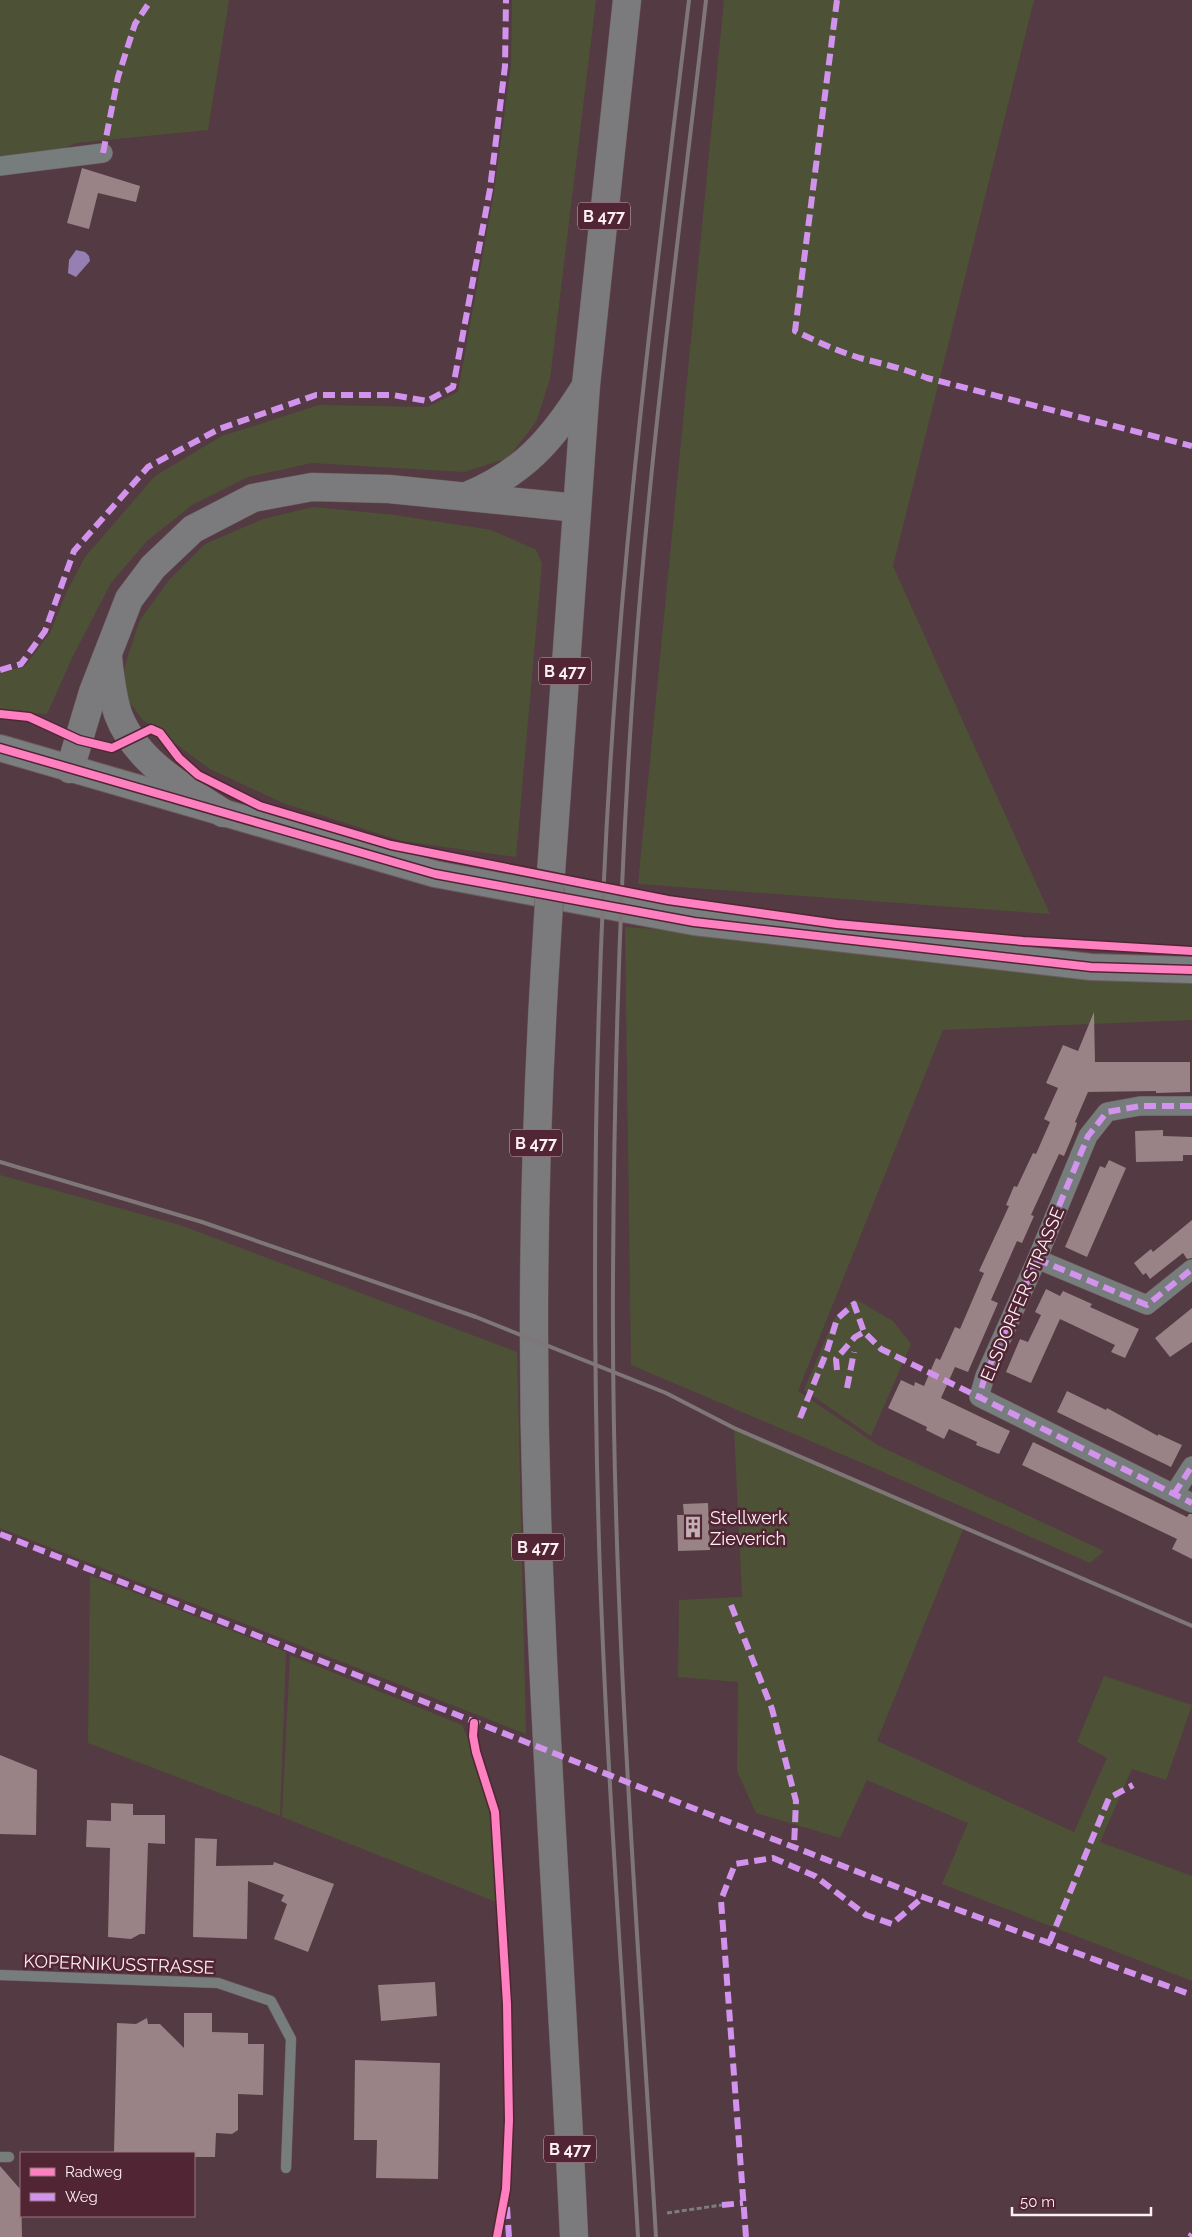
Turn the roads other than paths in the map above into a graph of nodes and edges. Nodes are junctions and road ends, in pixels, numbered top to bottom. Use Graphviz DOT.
graph roads {
  1 [pos="626,0"];
  2 [pos="103,153"];
  3 [pos="0,166"];
  4 [pos="586,385"];
  5 [pos="467,496"];
  6 [pos="577,508"];
  7 [pos="107,654"];
  8 [pos="0,748"];
  9 [pos="70,769"];
  10 [pos="224,813"];
  11 [pos="1192,970"];
  12 [pos="1192,1106"];
  13 [pos="1037,1259"];
  14 [pos="1192,1269"];
  15 [pos="1192,1466"];
  16 [pos="1174,1494"];
  17 [pos="1192,1503"];
  18 [pos="0,1975"];
  19 [pos="286,2168"];
  20 [pos="574,2237"];
  1 -- 4 [label="main road, B 477"];
  2 -- 3 [label="street"];
  4 -- 5 [label="main road"];
  4 -- 6 [label="main road, B 477"];
  5 -- 6 [label="main road"];
  5 -- 7 [label="main road"];
  6 -- 20 [label="main road, B 477, bridge"];
  7 -- 9 [label="main road"];
  7 -- 10 [label="main road"];
  8 -- 9 [label="street"];
  9 -- 10 [label="street"];
  10 -- 11 [label="street"];
  12 -- 13 [label="street, ELSDORFER STRASSE"];
  13 -- 14 [label="street"];
  13 -- 16 [label="street, ELSDORFER STRASSE"];
  15 -- 16 [label="street"];
  16 -- 17 [label="street, ELSDORFER STRASSE"];
  18 -- 19 [label="lane, KOPERNIKUSSTRASSE"];
}
